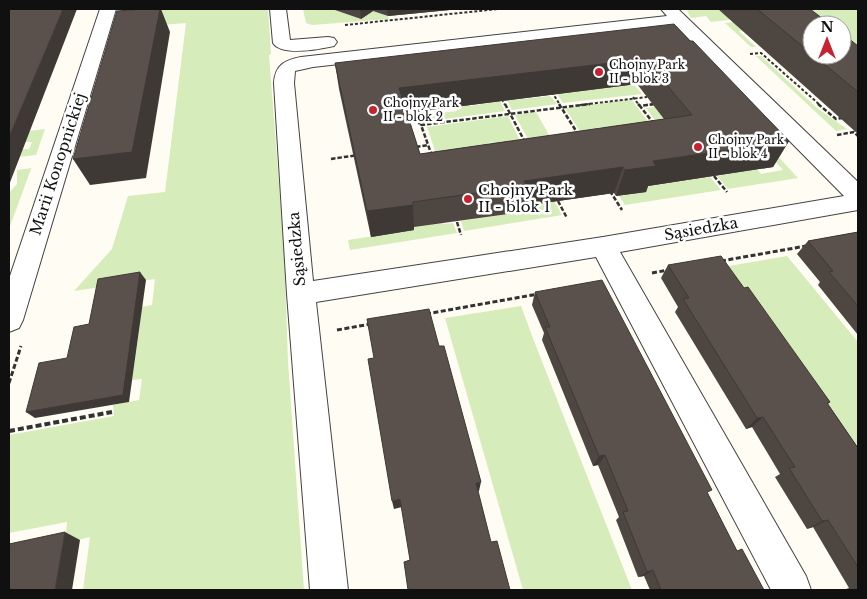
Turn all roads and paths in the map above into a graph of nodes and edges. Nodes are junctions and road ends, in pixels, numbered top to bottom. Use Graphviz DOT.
graph roads {
  1 [pos="108,9"];
  2 [pos="278,9"];
  3 [pos="498,9"];
  4 [pos="656,9"];
  5 [pos="622,12"];
  6 [pos="588,14"];
  7 [pos="675,14"];
  8 [pos="393,15"];
  9 [pos="477,15"];
  10 [pos="395,20"];
  11 [pos="342,33"];
  12 [pos="750,54"];
  13 [pos="779,61"];
  14 [pos="771,62"];
  15 [pos="552,91"];
  16 [pos="632,97"];
  17 [pos="502,98"];
  18 [pos="661,103"];
  19 [pos="653,104"];
  20 [pos="640,106"];
  21 [pos="561,107"];
  22 [pos="407,109"];
  23 [pos="510,114"];
  24 [pos="842,118"];
  25 [pos="421,125"];
  26 [pos="657,128"];
  27 [pos="836,135"];
  28 [pos="858,136"];
  29 [pos="581,140"];
  30 [pos="428,145"];
  31 [pos="527,147"];
  32 [pos="410,148"];
  33 [pos="363,154"];
  34 [pos="331,159"];
  35 [pos="434,161"];
  36 [pos="714,176"];
  37 [pos="609,188"];
  38 [pos="727,192"];
  39 [pos="858,196"];
  40 [pos="558,201"];
  41 [pos="858,202"];
  42 [pos="622,210"];
  43 [pos="567,218"];
  44 [pos="457,222"];
  45 [pos="461,236"];
  46 [pos="810,245"];
  47 [pos="603,246"];
  48 [pos="714,262"];
  49 [pos="676,269"];
  50 [pos="621,279"];
  51 [pos="13,291"];
  52 [pos="544,293"];
  53 [pos="301,294"];
  54 [pos="420,316"];
  55 [pos="9,320"];
  56 [pos="372,324"];
  57 [pos="305,336"];
  58 [pos="21,345"];
  59 [pos="9,383"];
  60 [pos="112,412"];
  61 [pos="9,431"];
  62 [pos="329,590"];
  63 [pos="792,590"];
  1 -- 51 [label="street, Marii Konopnickiej"];
  2 -- 11 [label="street"];
  3 -- 9 [label="path"];
  4 -- 5 [label="street"];
  6 -- 9 [label="street"];
  7 -- 39 [label="street, Sąsiedzka"];
  7 -- 53 [label="street, Sąsiedzka"];
  8 -- 10 [label="path"];
  9 -- 10 [label="path"];
  10 -- 11 [label="path"];
  12 -- 14 [label="path"];
  13 -- 14 [label="path"];
  14 -- 24 [label="path"];
  15 -- 21 [label="path"];
  16 -- 19 [label="path"];
  16 -- 20 [label="path"];
  16 -- 21 [label="path"];
  17 -- 23 [label="path"];
  18 -- 19 [label="path"];
  19 -- 20 [label="path"];
  20 -- 26 [label="path"];
  21 -- 23 [label="path"];
  21 -- 29 [label="path"];
  22 -- 25 [label="path"];
  23 -- 25 [label="path"];
  23 -- 31 [label="path"];
  25 -- 30 [label="path"];
  27 -- 28 [label="path"];
  30 -- 32 [label="path"];
  30 -- 35 [label="path"];
  33 -- 34 [label="path"];
  36 -- 38 [label="path"];
  37 -- 42 [label="path"];
  40 -- 43 [label="path"];
  41 -- 47 [label="street, Sąsiedzka"];
  44 -- 45 [label="path"];
  46 -- 48 [label="path"];
  47 -- 50 [label="street"];
  47 -- 53 [label="street, Sąsiedzka"];
  49 -- 50 [label="path"];
  50 -- 63 [label="street"];
  51 -- 55 [label="street, Marii Konopnickiej"];
  52 -- 54 [label="path"];
  53 -- 57 [label="street"];
  56 -- 57 [label="path"];
  57 -- 62 [label="street"];
  58 -- 59 [label="path"];
  60 -- 61 [label="path"];
}
